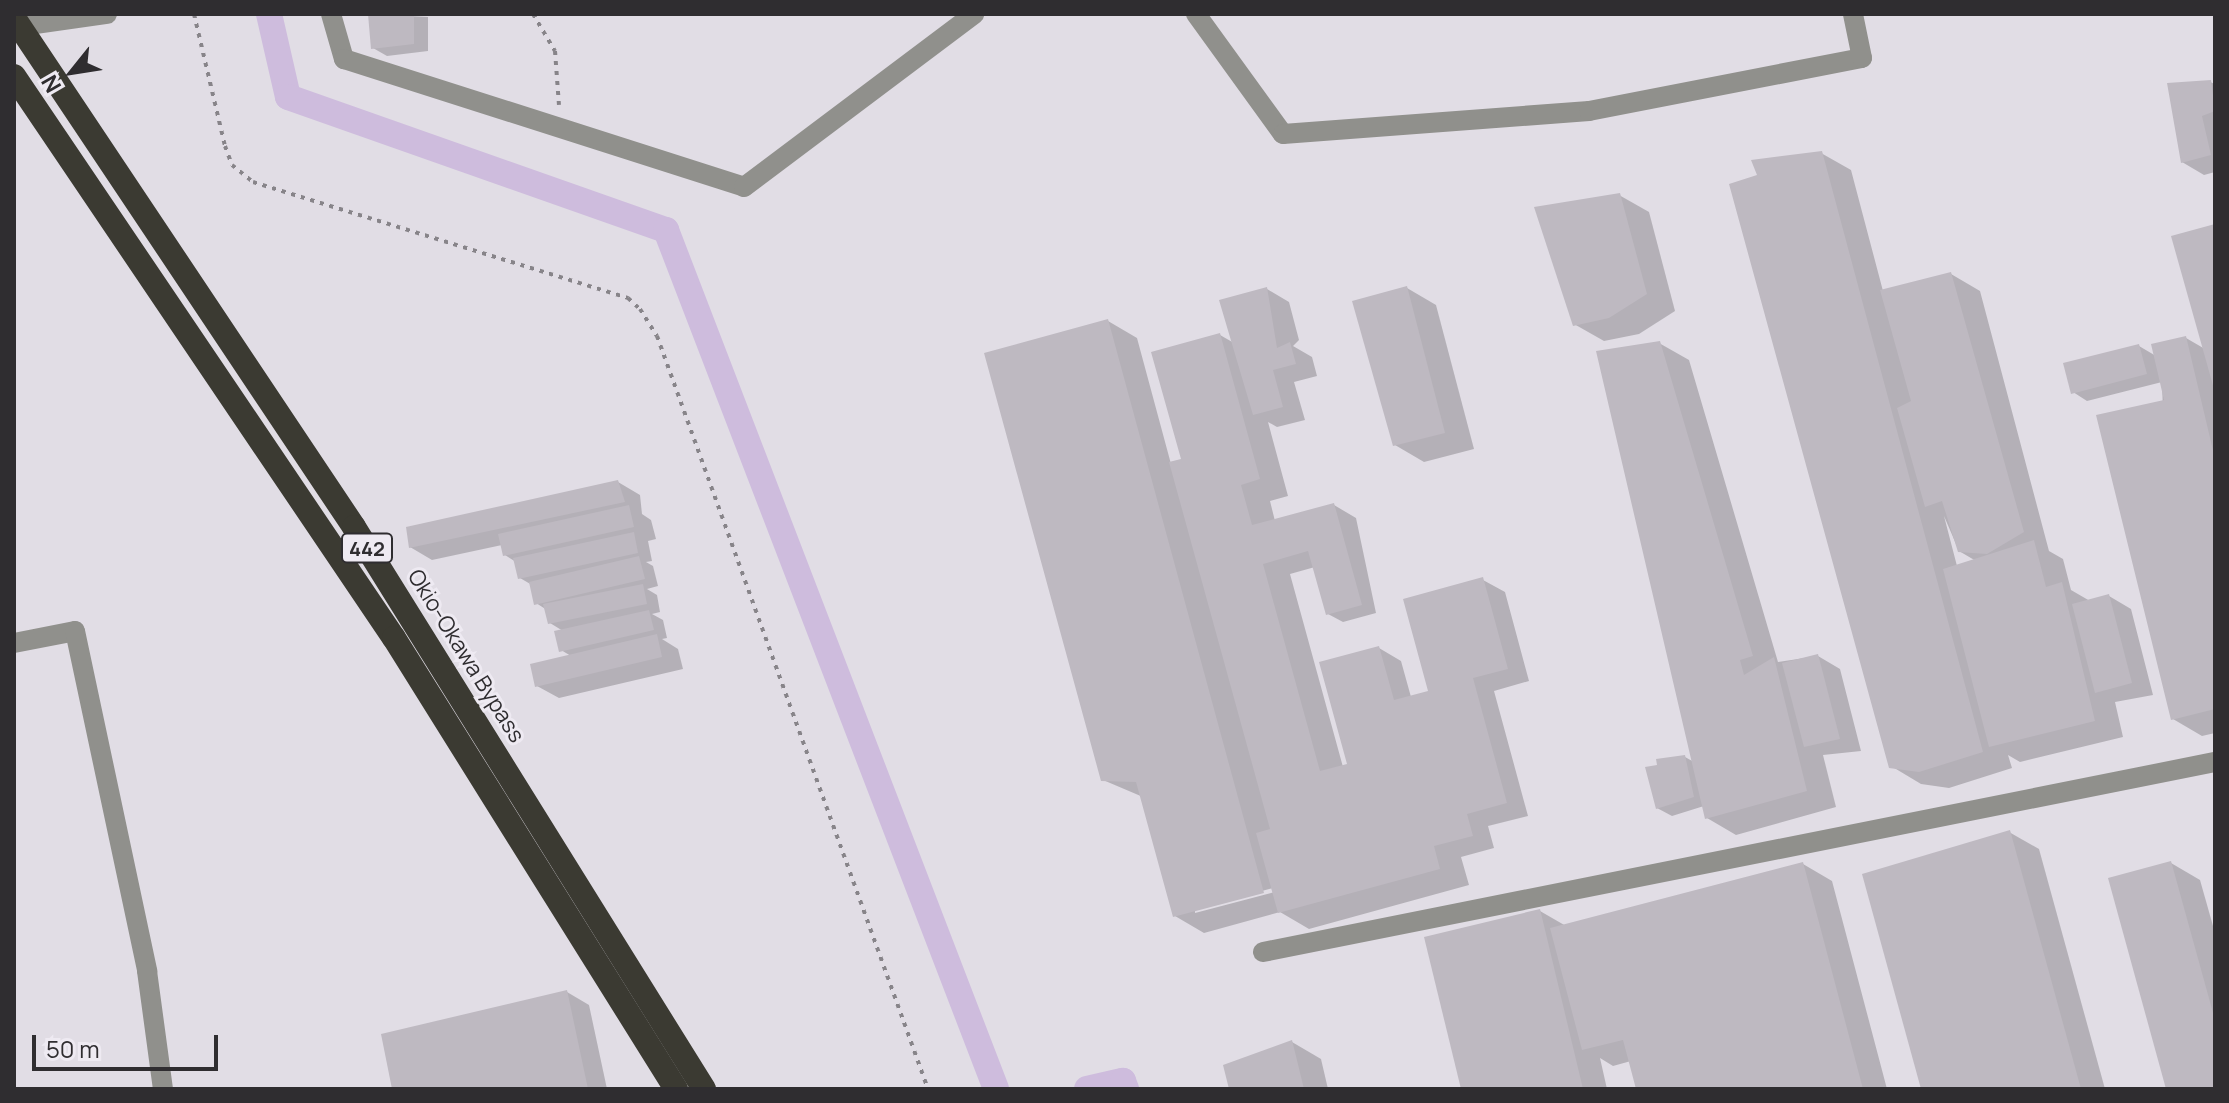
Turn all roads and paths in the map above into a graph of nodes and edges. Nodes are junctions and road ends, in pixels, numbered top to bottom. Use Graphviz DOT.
graph roads {
  1 [pos="107,14"];
  2 [pos="194,14"];
  3 [pos="331,14"];
  4 [pos="533,14"];
  5 [pos="974,14"];
  6 [pos="1196,14"];
  7 [pos="1853,14"];
  8 [pos="16,24"];
  9 [pos="14,76"];
  10 [pos="561,131"];
  11 [pos="14,643"];
  12 [pos="2215,762"];
  13 [pos="1263,952"];
  14 [pos="163,1089"];
  15 [pos="676,1089"];
  16 [pos="704,1089"];
  17 [pos="928,1089"];
  1 -- 8 [label="street"];
  2 -- 17 [label="path"];
  3 -- 10 [label="street"];
  4 -- 10 [label="path"];
  5 -- 10 [label="street"];
  6 -- 7 [label="street"];
  8 -- 16 [label="highway, Okio-Okawa Bypass / 442"];
  9 -- 15 [label="highway, 442"];
  11 -- 14 [label="street"];
  12 -- 13 [label="street"];
}
